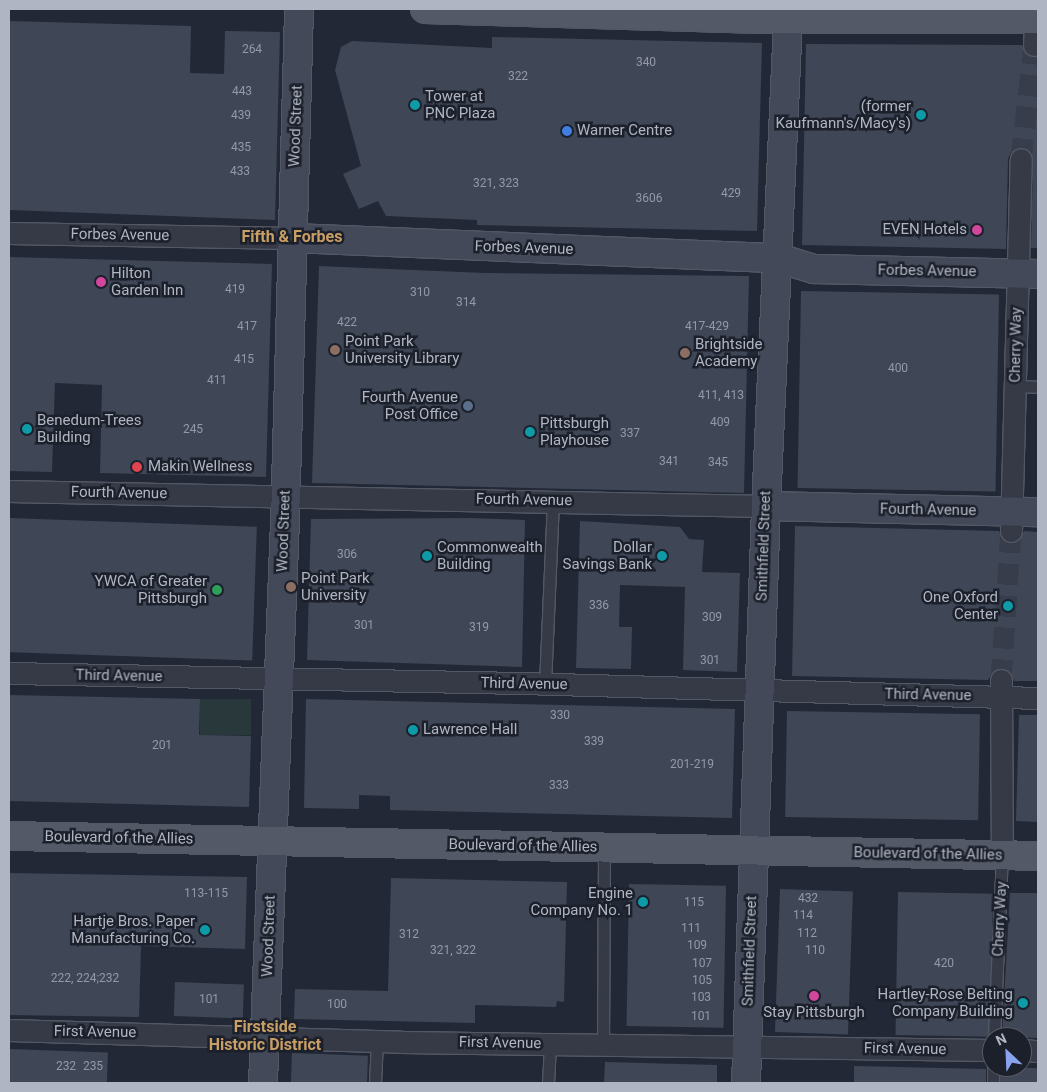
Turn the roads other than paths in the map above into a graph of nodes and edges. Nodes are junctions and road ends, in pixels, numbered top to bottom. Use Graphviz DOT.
graph roads {
  1 [pos="299,9"];
  2 [pos="425,9"];
  3 [pos="789,14"];
  4 [pos="1036,23"];
  5 [pos="1021,159"];
  6 [pos="9,232"];
  7 [pos="293,238"];
  8 [pos="778,258"];
  9 [pos="1028,274"];
  10 [pos="1015,386"];
  11 [pos="1038,387"];
  12 [pos="9,491"];
  13 [pos="285,495"];
  14 [pos="553,500"];
  15 [pos="766,506"];
  16 [pos="1038,512"];
  17 [pos="1011,521"];
  18 [pos="9,673"];
  19 [pos="278,680"];
  20 [pos="544,684"];
  21 [pos="1001,689"];
  22 [pos="759,691"];
  23 [pos="1038,698"];
  24 [pos="9,836"];
  25 [pos="272,840"];
  26 [pos="604,848"];
  27 [pos="753,851"];
  28 [pos="1002,856"];
  29 [pos="1038,856"];
  30 [pos="994,1027"];
  31 [pos="9,1030"];
  32 [pos="265,1036"];
  33 [pos="377,1040"];
  34 [pos="550,1044"];
  35 [pos="603,1044"];
  36 [pos="748,1046"];
  37 [pos="982,1050"];
  38 [pos="263,1083"];
  39 [pos="375,1083"];
  40 [pos="548,1083"];
  41 [pos="746,1083"];
  1 -- 7 [label="main road, Wood Street"];
  2 -- 3 [label="main road"];
  3 -- 4 [label="main road"];
  3 -- 8 [label="main road, Smithfield Street"];
  5 -- 9 [label="street, Cherry Way"];
  6 -- 7 [label="street, Forbes Avenue"];
  7 -- 8 [label="main road, Forbes Avenue"];
  7 -- 13 [label="main road, Wood Street"];
  8 -- 9 [label="main road, Forbes Avenue"];
  8 -- 15 [label="main road, Smithfield Street"];
  9 -- 10 [label="street, Cherry Way"];
  10 -- 11 [label="lane"];
  10 -- 17 [label="street, Cherry Way"];
  12 -- 13 [label="street, Fourth Avenue"];
  13 -- 14 [label="street, Fourth Avenue"];
  13 -- 19 [label="main road, Wood Street"];
  14 -- 15 [label="street, Fourth Avenue"];
  14 -- 20 [label="lane"];
  15 -- 17 [label="main road, Fourth Avenue"];
  15 -- 22 [label="main road, Smithfield Street"];
  16 -- 17 [label="main road, Fourth Avenue"];
  18 -- 19 [label="street, Third Avenue"];
  19 -- 20 [label="street, Third Avenue"];
  19 -- 25 [label="main road, Wood Street"];
  20 -- 22 [label="street, Third Avenue"];
  21 -- 22 [label="street, Third Avenue"];
  21 -- 23 [label="street, Third Avenue"];
  21 -- 28 [label="street, Cherry Way"];
  22 -- 27 [label="main road, Smithfield Street"];
  24 -- 25 [label="main road, Boulevard of the Allies"];
  25 -- 26 [label="main road, Boulevard of the Allies"];
  25 -- 32 [label="main road, Wood Street"];
  26 -- 27 [label="main road, Boulevard of the Allies"];
  26 -- 35 [label="lane"];
  27 -- 28 [label="main road, Boulevard of the Allies"];
  27 -- 36 [label="main road, Smithfield Street"];
  28 -- 29 [label="main road, Boulevard of the Allies"];
  28 -- 30 [label="lane, Cherry Way"];
  31 -- 32 [label="street, First Avenue"];
  32 -- 33 [label="street, First Avenue"];
  32 -- 38 [label="main road, Wood Street"];
  33 -- 34 [label="street, First Avenue"];
  33 -- 39 [label="lane"];
  34 -- 35 [label="street, First Avenue"];
  34 -- 40 [label="lane"];
  35 -- 36 [label="street, First Avenue"];
  36 -- 37 [label="street, First Avenue"];
  36 -- 41 [label="main road, Smithfield Street"];
}
